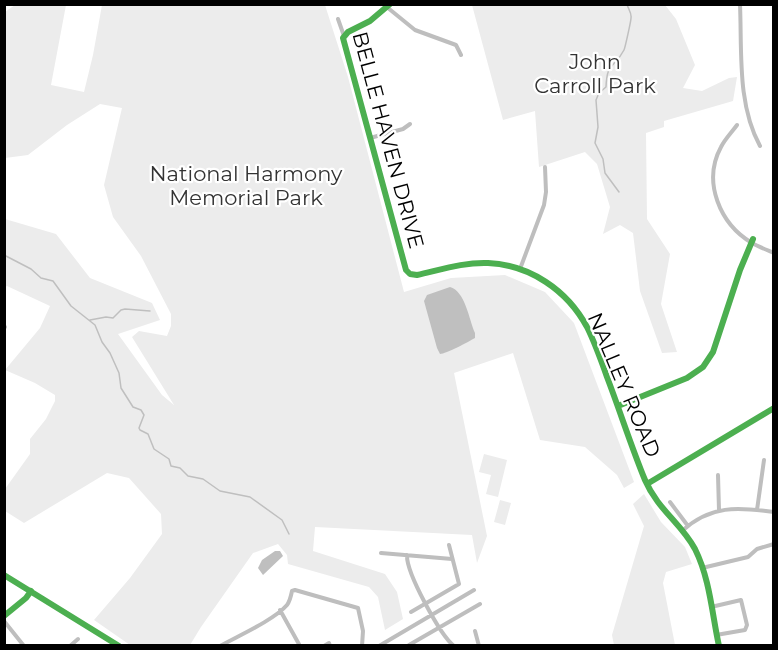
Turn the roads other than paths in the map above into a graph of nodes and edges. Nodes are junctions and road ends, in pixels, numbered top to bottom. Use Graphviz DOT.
graph roads {
  1 [pos="740,4"];
  2 [pos="389,6"];
  3 [pos="339,20"];
  4 [pos="344,36"];
  5 [pos="461,55"];
  6 [pos="410,124"];
  7 [pos="737,124"];
  8 [pos="370,138"];
  9 [pos="760,146"];
  10 [pos="545,167"];
  11 [pos="752,241"];
  12 [pos="774,253"];
  13 [pos="405,268"];
  14 [pos="520,269"];
  15 [pos="618,406"];
  16 [pos="774,408"];
  17 [pos="764,460"];
  18 [pos="718,475"];
  19 [pos="647,484"];
  20 [pos="670,502"];
  21 [pos="719,510"];
  22 [pos="757,510"];
  23 [pos="774,512"];
  24 [pos="688,526"];
  25 [pos="681,532"];
  26 [pos="774,544"];
  27 [pos="448,545"];
  28 [pos="381,553"];
  29 [pos="407,555"];
  30 [pos="452,559"];
  31 [pos="702,568"];
  32 [pos="4,575"];
  33 [pos="474,590"];
  34 [pos="31,591"];
  35 [pos="426,604"];
  36 [pos="480,604"];
  37 [pos="711,607"];
  38 [pos="280,610"];
  39 [pos="411,612"];
  40 [pos="433,615"];
  41 [pos="4,618"];
  42 [pos="440,627"];
  43 [pos="475,631"];
  44 [pos="716,635"];
  45 [pos="78,639"];
  46 [pos="24,645"];
  47 [pos="70,645"];
  48 [pos="118,645"];
  49 [pos="220,645"];
  50 [pos="300,645"];
  51 [pos="324,645"];
  52 [pos="330,645"];
  53 [pos="362,645"];
  54 [pos="379,645"];
  55 [pos="409,645"];
  56 [pos="454,645"];
  57 [pos="478,645"];
  58 [pos="719,645"];
  1 -- 9 [label="street"];
  2 -- 4 [label="street"];
  2 -- 5 [label="street"];
  3 -- 4 [label="street, BELLE HAVEN DRIVE"];
  4 -- 8 [label="street, BELLE HAVEN DRIVE"];
  6 -- 8 [label="street"];
  7 -- 11 [label="street"];
  8 -- 13 [label="street, BELLE HAVEN DRIVE"];
  10 -- 14 [label="street"];
  11 -- 12 [label="street"];
  11 -- 15 [label="street"];
  13 -- 14 [label="street, NALLEY ROAD"];
  14 -- 15 [label="street, NALLEY ROAD"];
  15 -- 19 [label="street, NALLEY ROAD"];
  16 -- 19 [label="street"];
  17 -- 22 [label="street"];
  18 -- 21 [label="street"];
  19 -- 25 [label="street, NALLEY ROAD"];
  20 -- 24 [label="street"];
  21 -- 22 [label="street"];
  21 -- 24 [label="street"];
  22 -- 23 [label="street"];
  24 -- 25 [label="street"];
  25 -- 31 [label="street, NALLEY ROAD"];
  26 -- 31 [label="street"];
  27 -- 30 [label="street"];
  28 -- 29 [label="street"];
  29 -- 30 [label="street"];
  29 -- 35 [label="street"];
  30 -- 35 [label="street"];
  31 -- 37 [label="street, NALLEY ROAD"];
  32 -- 34 [label="street"];
  33 -- 40 [label="street"];
  34 -- 41 [label="street"];
  34 -- 48 [label="street"];
  35 -- 39 [label="street"];
  35 -- 40 [label="street"];
  36 -- 42 [label="street"];
  37 -- 44 [label="street, NALLEY ROAD"];
  37 -- 44 [label="street"];
  38 -- 49 [label="street"];
  38 -- 50 [label="street"];
  38 -- 53 [label="street"];
  40 -- 42 [label="street"];
  40 -- 54 [label="street"];
  41 -- 46 [label="street"];
  42 -- 55 [label="street"];
  42 -- 56 [label="street"];
  43 -- 57 [label="street"];
  44 -- 58 [label="street, NALLEY ROAD"];
  45 -- 47 [label="street"];
  51 -- 52 [label="street"];
}
